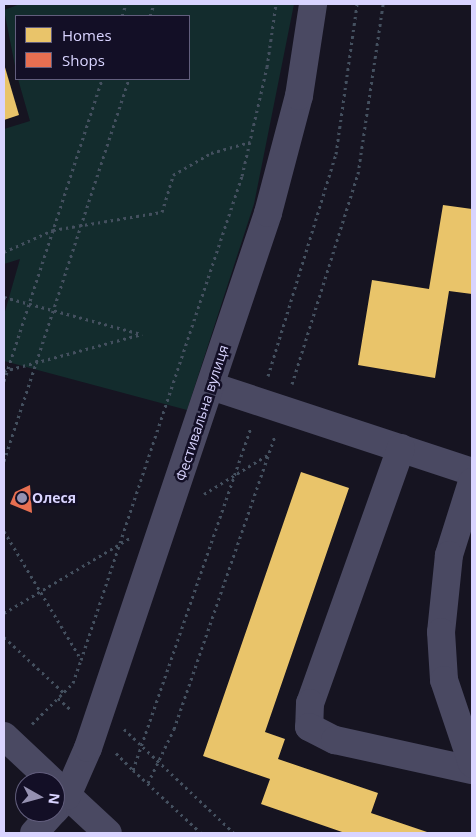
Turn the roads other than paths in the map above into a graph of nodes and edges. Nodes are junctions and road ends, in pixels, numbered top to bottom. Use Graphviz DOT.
graph roads {
  1 [pos="313,4"];
  2 [pos="211,386"];
  3 [pos="401,448"];
  4 [pos="472,472"];
  5 [pos="472,482"];
  6 [pos="8,740"];
  7 [pos="472,763"];
  8 [pos="472,770"];
  9 [pos="36,772"];
  10 [pos="65,782"];
  11 [pos="65,803"];
  12 [pos="41,822"];
  13 [pos="34,833"];
  14 [pos="108,833"];
  1 -- 2 [label="street, Фестивальна вулиця"];
  2 -- 3 [label="street"];
  2 -- 10 [label="street, Фестивальна вулиця"];
  3 -- 4 [label="street"];
  3 -- 8 [label="street"];
  5 -- 7 [label="street"];
  6 -- 9 [label="street"];
  11 -- 14 [label="street"];
  12 -- 13 [label="street, Фестивальна вулиця"];
}
